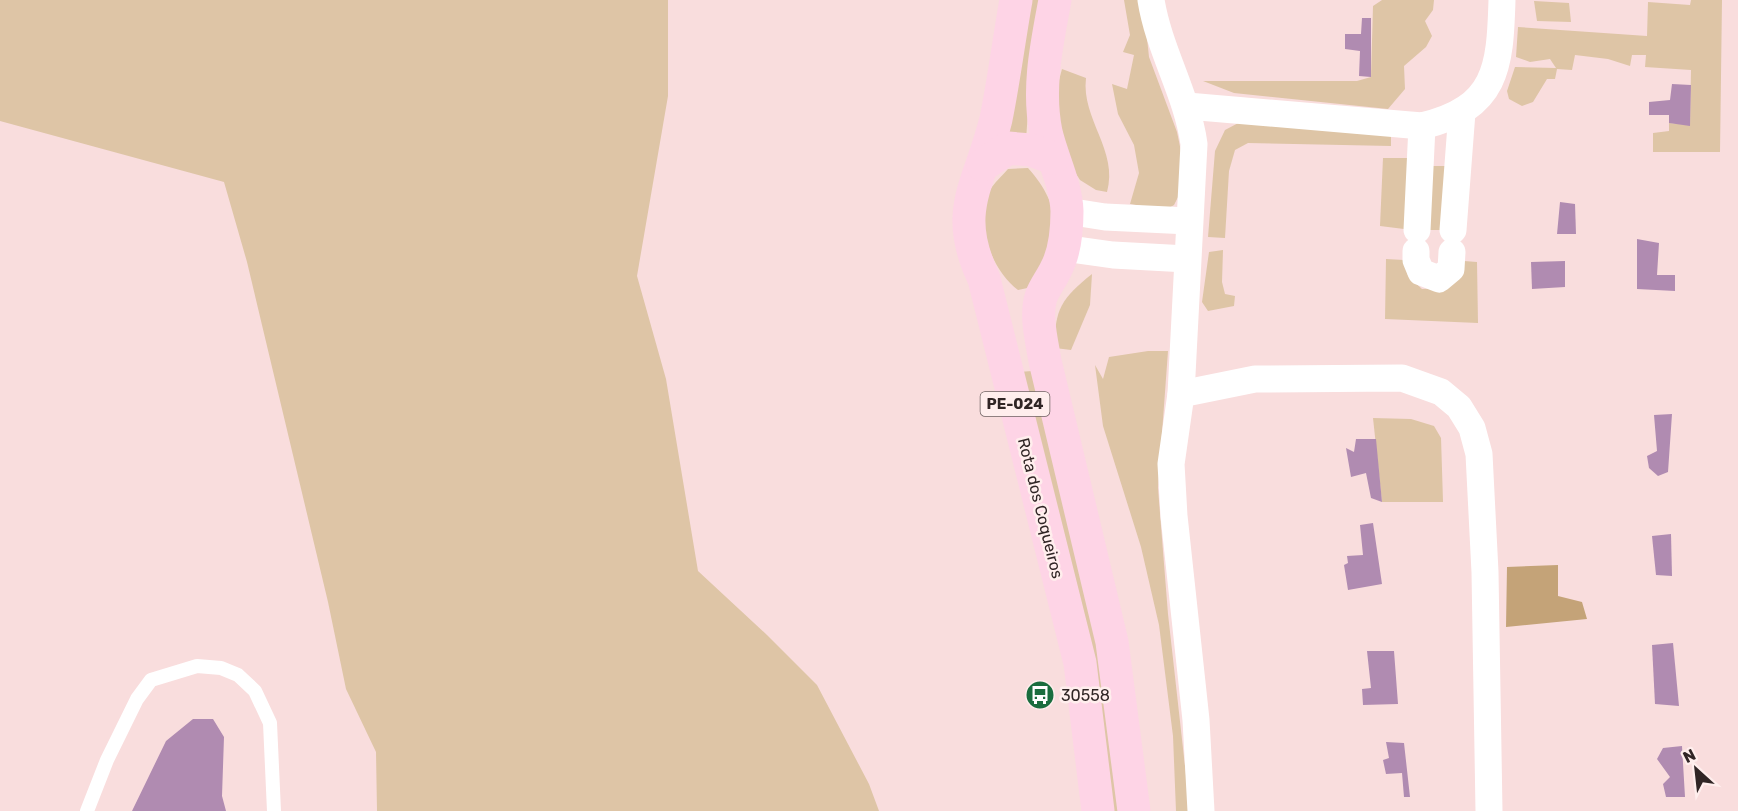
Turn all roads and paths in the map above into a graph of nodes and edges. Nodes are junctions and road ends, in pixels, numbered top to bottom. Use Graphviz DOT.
graph roads {
  1 [pos="1016,0"];
  2 [pos="1055,0"];
  3 [pos="1151,0"];
  4 [pos="1502,0"];
  5 [pos="1187,106"];
  6 [pos="1462,112"];
  7 [pos="1422,126"];
  8 [pos="1053,158"];
  9 [pos="983,165"];
  10 [pos="1067,211"];
  11 [pos="1189,221"];
  12 [pos="1064,248"];
  13 [pos="1187,259"];
  14 [pos="984,279"];
  15 [pos="1040,298"];
  16 [pos="1180,394"];
  17 [pos="87,811"];
  18 [pos="274,811"];
  19 [pos="1098,811"];
  20 [pos="1134,811"];
  21 [pos="1201,811"];
  22 [pos="1489,811"];
  1 -- 9 [label="main road, Rota dos Coqueiros / PE-024"];
  2 -- 8 [label="main road, PE-024"];
  3 -- 5 [label="street"];
  4 -- 6 [label="street"];
  5 -- 7 [label="street"];
  5 -- 11 [label="street"];
  6 -- 7 [label="street"];
  6 -- 7 [label="street"];
  8 -- 9 [label="main road"];
  8 -- 10 [label="main road, PE-024"];
  9 -- 14 [label="main road, Rota dos Coqueiros / PE-024"];
  10 -- 11 [label="street"];
  10 -- 12 [label="main road, PE-024"];
  11 -- 13 [label="street"];
  12 -- 13 [label="street"];
  12 -- 15 [label="main road, PE-024"];
  13 -- 16 [label="street"];
  14 -- 15 [label="main road"];
  14 -- 19 [label="main road, Rota dos Coqueiros / PE-024"];
  15 -- 20 [label="main road, PE-024"];
  16 -- 21 [label="street"];
  16 -- 22 [label="street"];
  17 -- 18 [label="lane"];
}
